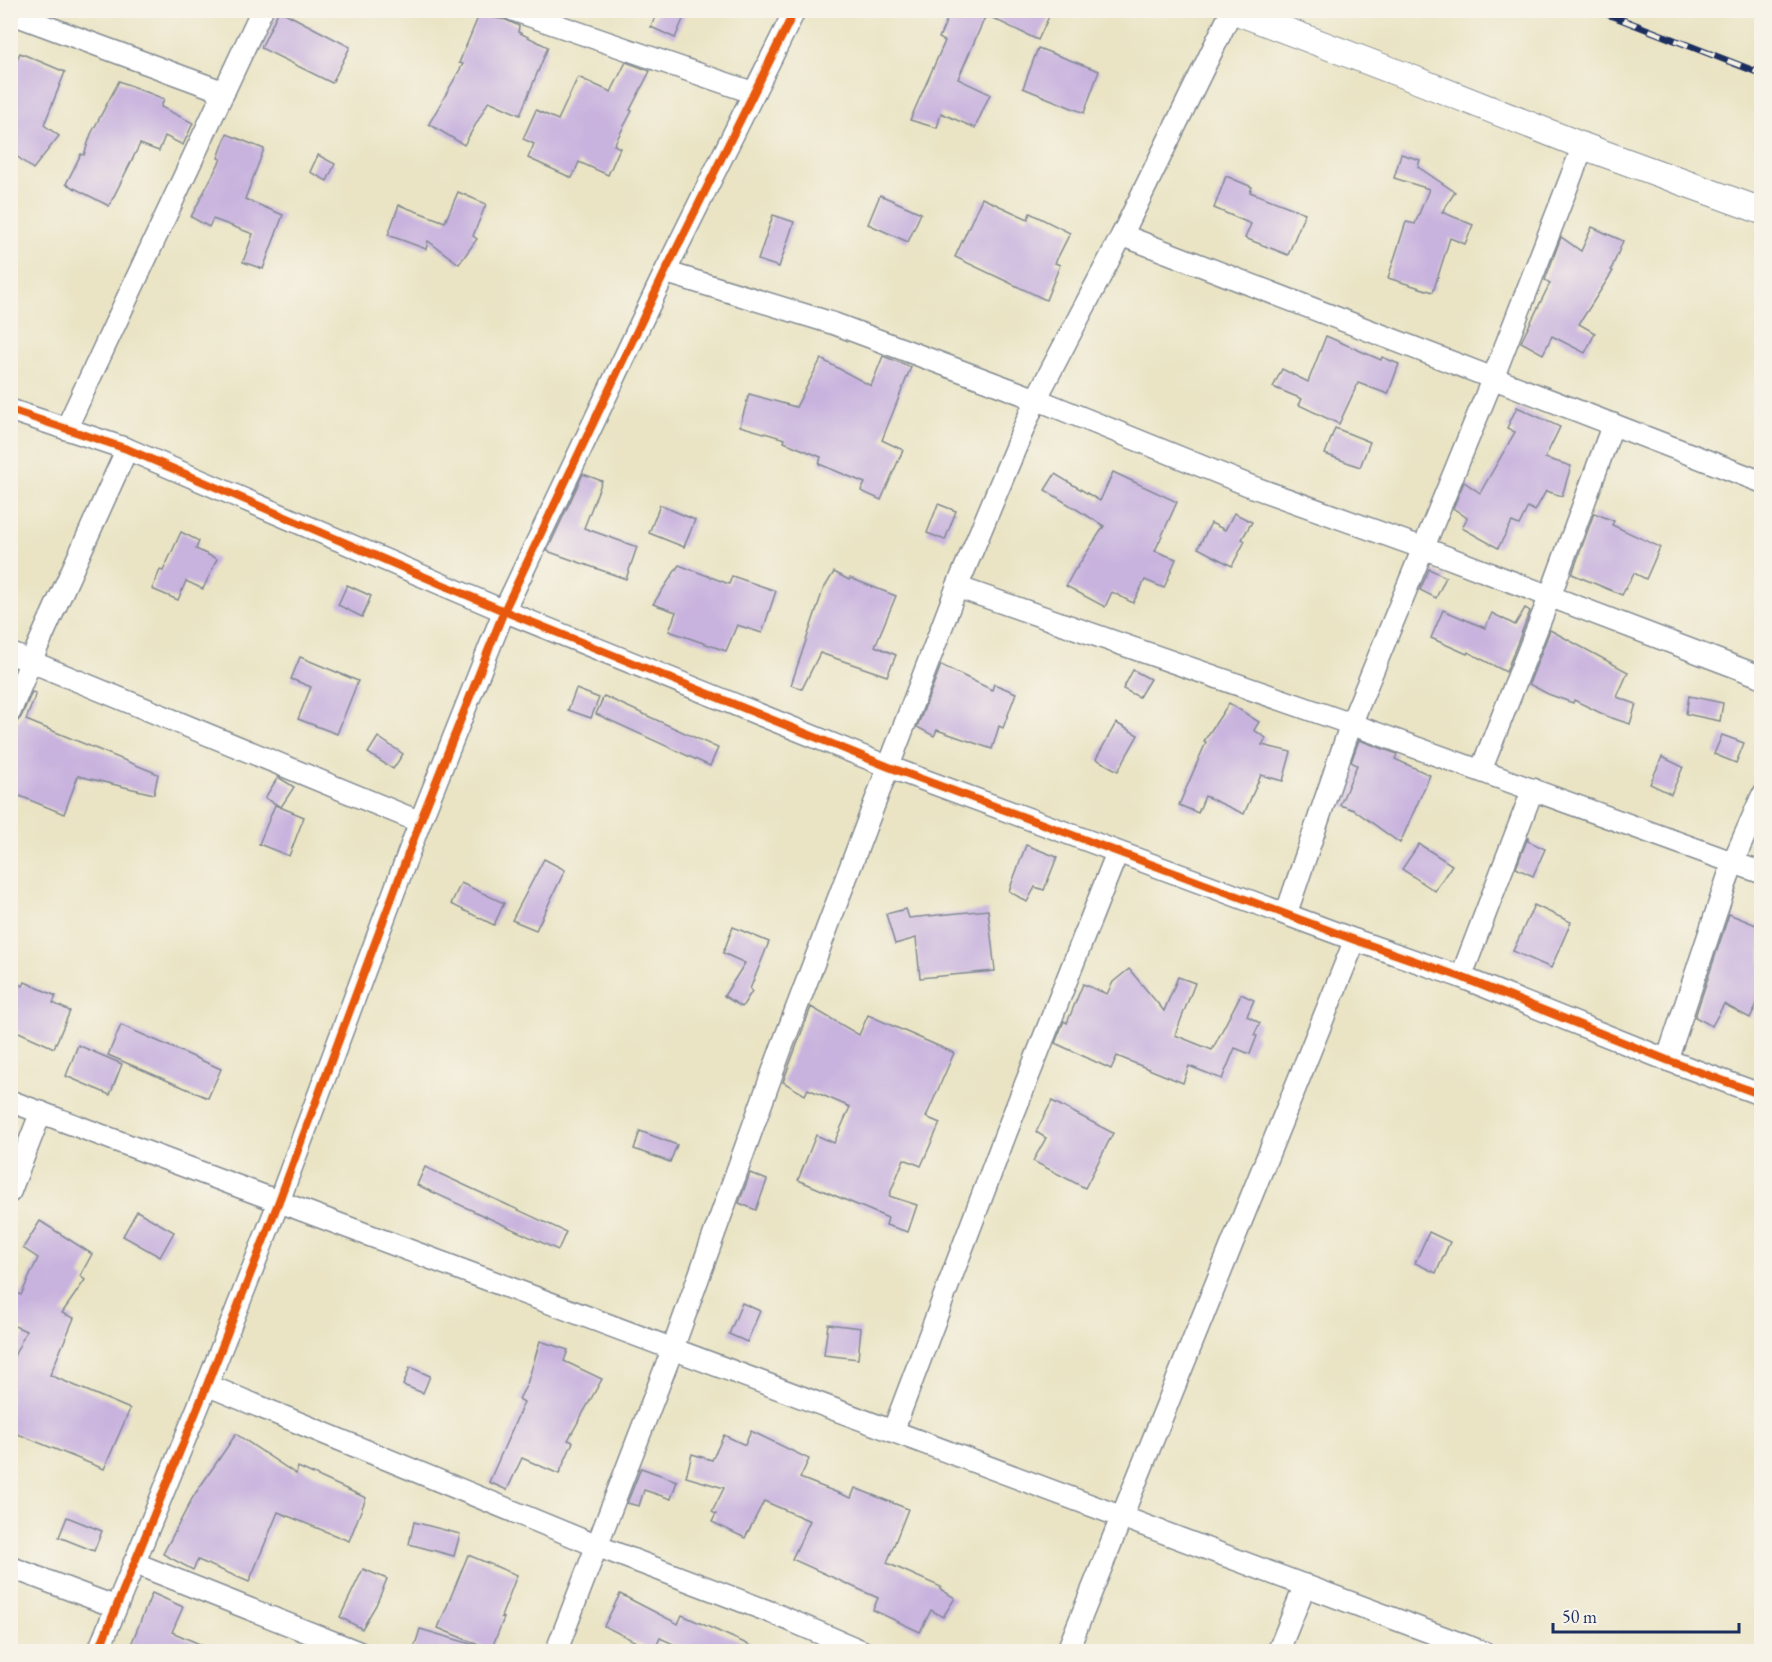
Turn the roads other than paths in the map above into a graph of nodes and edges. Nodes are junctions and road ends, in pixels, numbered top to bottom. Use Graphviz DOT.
graph roads {
  1 [pos="262,10"];
  2 [pos="513,10"];
  3 [pos="795,10"];
  4 [pos="1232,10"];
  5 [pos="10,13"];
  6 [pos="224,92"];
  7 [pos="754,93"];
  8 [pos="1582,146"];
  9 [pos="1761,211"];
  10 [pos="1122,235"];
  11 [pos="666,272"];
  12 [pos="1493,378"];
  13 [pos="1036,399"];
  14 [pos="10,410"];
  15 [pos="1613,424"];
  16 [pos="66,429"];
  17 [pos="127,449"];
  18 [pos="1761,482"];
  19 [pos="1423,548"];
  20 [pos="957,587"];
  21 [pos="1550,596"];
  22 [pos="504,611"];
  23 [pos="10,653"];
  24 [pos="31,661"];
  25 [pos="1761,677"];
  26 [pos="10,712"];
  27 [pos="1351,724"];
  28 [pos="889,767"];
  29 [pos="1481,770"];
  30 [pos="1533,789"];
  31 [pos="1761,796"];
  32 [pos="420,822"];
  33 [pos="1117,853"];
  34 [pos="1733,861"];
  35 [pos="1761,873"];
  36 [pos="1286,914"];
  37 [pos="1355,940"];
  38 [pos="1461,977"];
  39 [pos="1667,1060"];
  40 [pos="1761,1095"];
  41 [pos="10,1101"];
  42 [pos="41,1112"];
  43 [pos="10,1192"];
  44 [pos="279,1201"];
  45 [pos="673,1348"];
  46 [pos="207,1385"];
  47 [pos="893,1431"];
  48 [pos="1121,1516"];
  49 [pos="597,1546"];
  50 [pos="134,1563"];
  51 [pos="10,1567"];
  52 [pos="1305,1585"];
  53 [pos="116,1607"];
  54 [pos="98,1652"];
  55 [pos="358,1652"];
  56 [pos="556,1652"];
  57 [pos="864,1652"];
  58 [pos="1068,1652"];
  59 [pos="1278,1652"];
  60 [pos="1483,1652"];
  1 -- 6 [label="street"];
  2 -- 7 [label="street"];
  3 -- 7 [label="street"];
  4 -- 8 [label="street"];
  4 -- 10 [label="street"];
  5 -- 6 [label="street"];
  6 -- 16 [label="street"];
  7 -- 11 [label="street"];
  8 -- 9 [label="street"];
  8 -- 12 [label="street"];
  10 -- 12 [label="street"];
  10 -- 13 [label="street"];
  11 -- 13 [label="street"];
  11 -- 22 [label="street"];
  12 -- 15 [label="street"];
  12 -- 19 [label="street"];
  13 -- 19 [label="street"];
  13 -- 20 [label="street"];
  14 -- 16 [label="street"];
  15 -- 18 [label="street"];
  15 -- 21 [label="street"];
  16 -- 17 [label="street"];
  17 -- 22 [label="street"];
  17 -- 24 [label="street"];
  19 -- 21 [label="street"];
  19 -- 27 [label="street"];
  20 -- 27 [label="street"];
  20 -- 28 [label="street"];
  21 -- 25 [label="street"];
  21 -- 29 [label="street"];
  22 -- 28 [label="street"];
  22 -- 32 [label="street"];
  23 -- 24 [label="street"];
  24 -- 26 [label="street"];
  24 -- 32 [label="street"];
  27 -- 29 [label="street"];
  27 -- 36 [label="street"];
  28 -- 33 [label="street"];
  28 -- 45 [label="street"];
  29 -- 30 [label="street"];
  30 -- 34 [label="street"];
  30 -- 38 [label="street"];
  31 -- 34 [label="street"];
  32 -- 44 [label="street"];
  33 -- 36 [label="street"];
  33 -- 47 [label="street"];
  34 -- 35 [label="street"];
  34 -- 39 [label="street"];
  36 -- 37 [label="street"];
  37 -- 38 [label="street"];
  37 -- 48 [label="street"];
  38 -- 39 [label="street"];
  39 -- 40 [label="street"];
  41 -- 42 [label="street"];
  42 -- 43 [label="street"];
  42 -- 44 [label="street"];
  44 -- 45 [label="street"];
  44 -- 46 [label="street"];
  45 -- 47 [label="street"];
  45 -- 49 [label="street"];
  46 -- 49 [label="street"];
  46 -- 50 [label="street"];
  47 -- 48 [label="street"];
  48 -- 52 [label="street"];
  48 -- 58 [label="street"];
  49 -- 56 [label="street"];
  49 -- 57 [label="street"];
  50 -- 53 [label="street"];
  50 -- 55 [label="street"];
  51 -- 53 [label="street"];
  52 -- 59 [label="street"];
  52 -- 60 [label="street"];
  53 -- 54 [label="street"];
}
